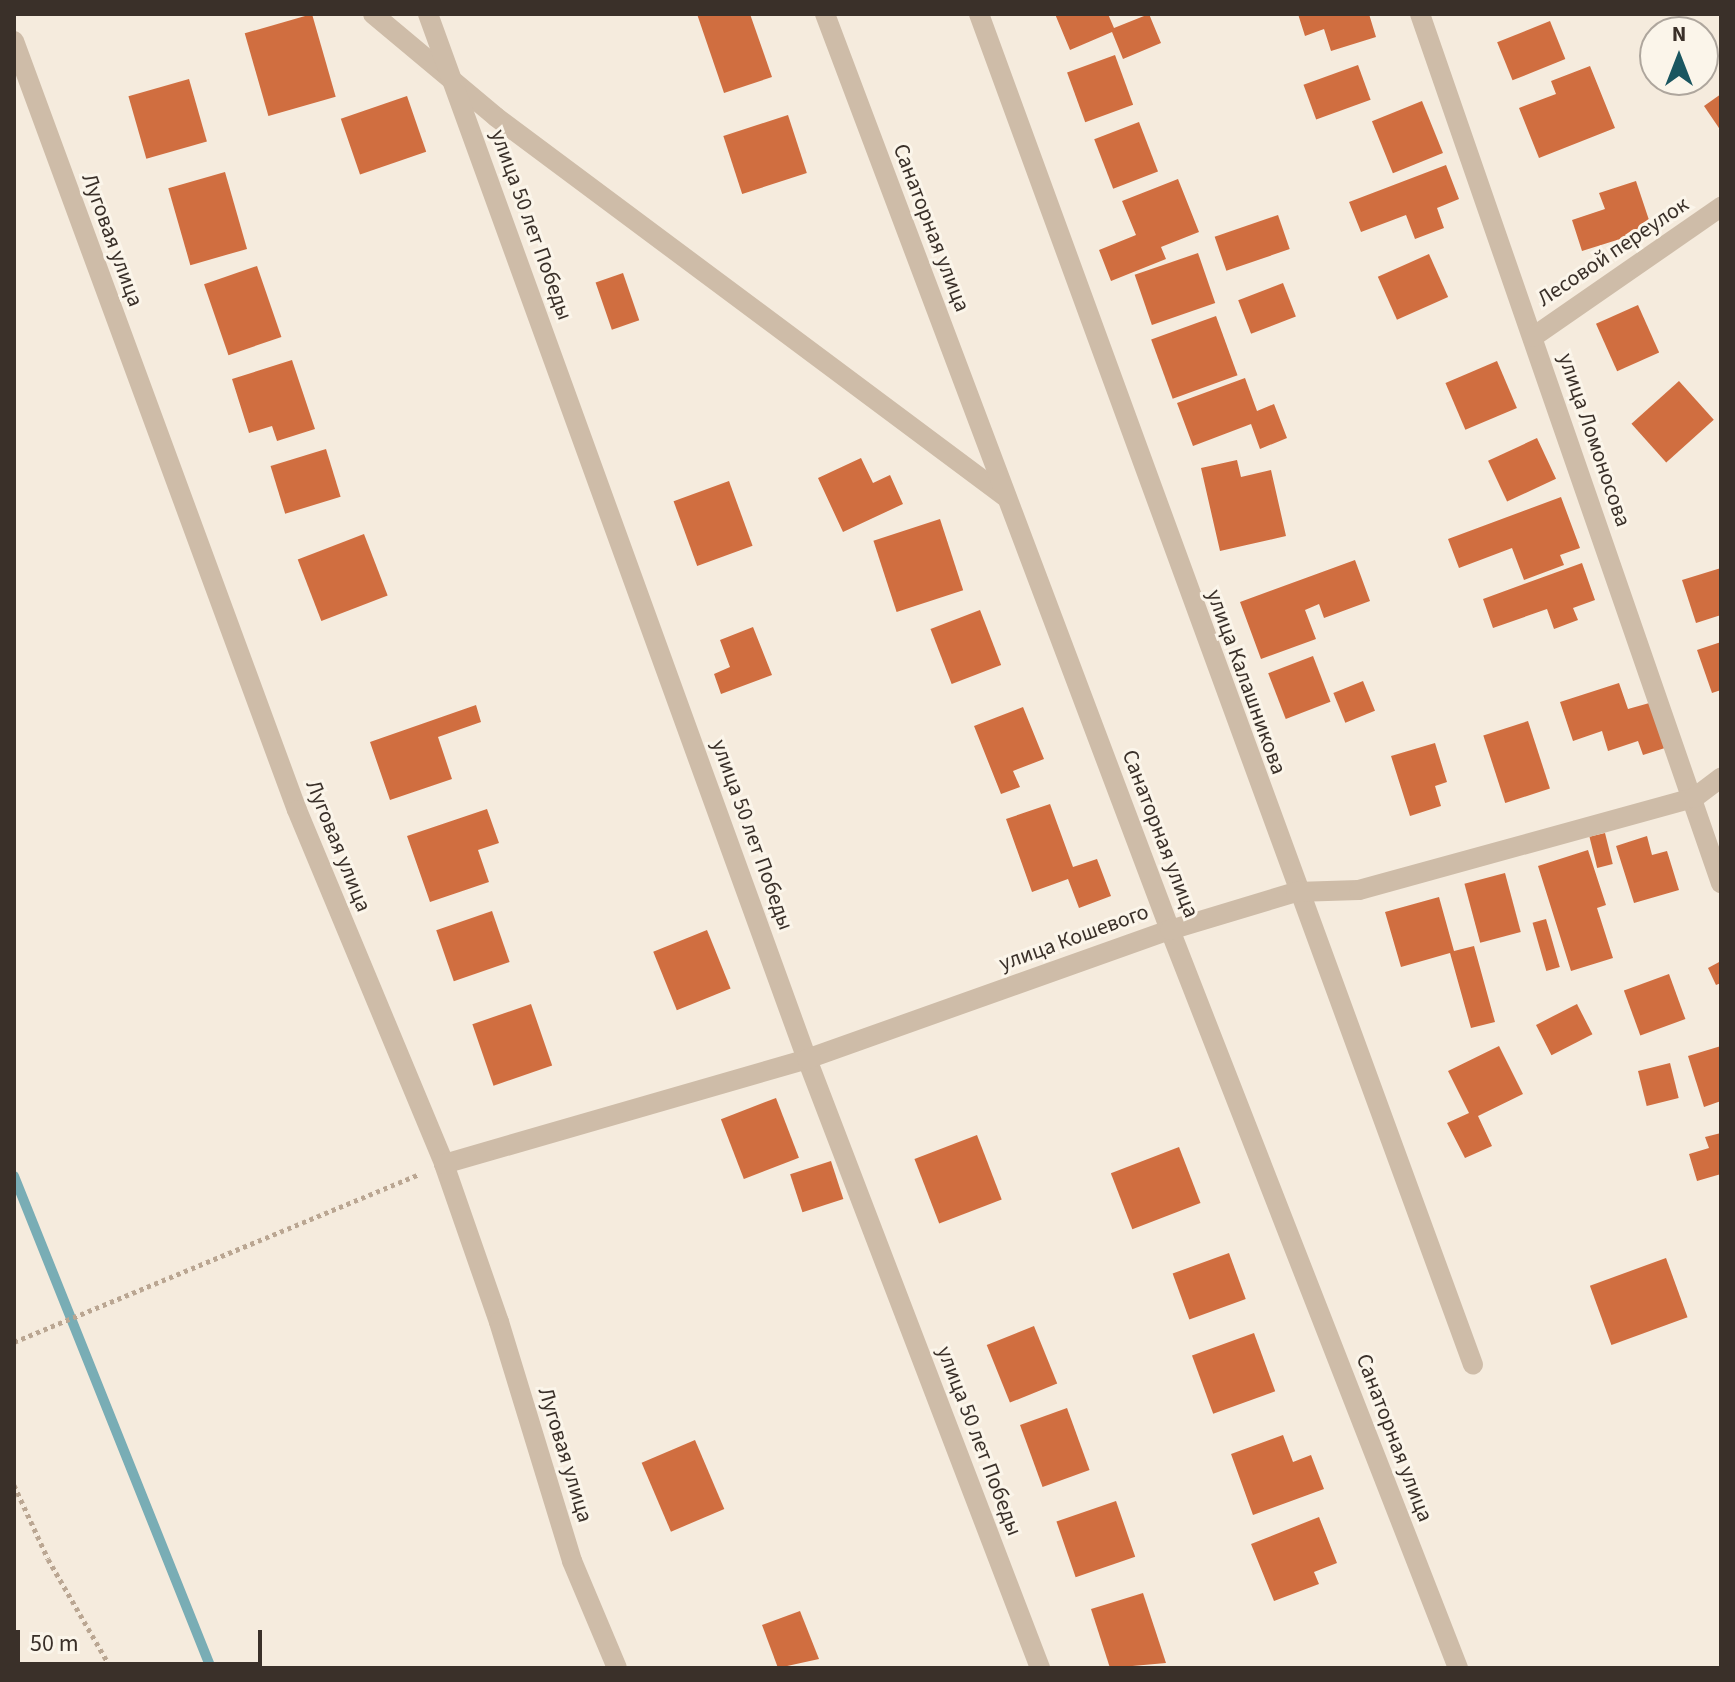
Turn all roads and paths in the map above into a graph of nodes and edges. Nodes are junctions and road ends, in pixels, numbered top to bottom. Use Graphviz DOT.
graph roads {
  1 [pos="373,14"];
  2 [pos="428,14"];
  3 [pos="825,14"];
  4 [pos="979,14"];
  5 [pos="1420,14"];
  6 [pos="14,41"];
  7 [pos="454,81"];
  8 [pos="1721,207"];
  9 [pos="1533,337"];
  10 [pos="1007,498"];
  11 [pos="1721,778"];
  12 [pos="1694,798"];
  13 [pos="1721,883"];
  14 [pos="1296,892"];
  15 [pos="1170,930"];
  16 [pos="807,1059"];
  17 [pos="444,1164"];
  18 [pos="14,1342"];
  19 [pos="1473,1365"];
  20 [pos="14,1485"];
  21 [pos="111,1668"];
  22 [pos="617,1668"];
  23 [pos="1040,1668"];
  24 [pos="1458,1668"];
  1 -- 7 [label="street"];
  2 -- 7 [label="street, улица 50 лет Победы"];
  3 -- 10 [label="street, Санаторная улица"];
  4 -- 14 [label="street, улица Калашникова"];
  5 -- 9 [label="street, улица Ломоносова"];
  6 -- 17 [label="street, Луговая улица"];
  7 -- 10 [label="street"];
  7 -- 16 [label="street, улица 50 лет Победы"];
  8 -- 9 [label="street, Лесовой переулок"];
  9 -- 12 [label="street, улица Ломоносова"];
  10 -- 15 [label="street, Санаторная улица"];
  11 -- 12 [label="street, улица Кошевого"];
  12 -- 13 [label="street, улица Ломоносова"];
  12 -- 14 [label="street, улица Кошевого"];
  14 -- 15 [label="street, улица Кошевого"];
  14 -- 19 [label="street, улица Калашникова"];
  15 -- 16 [label="street, улица Кошевого"];
  15 -- 24 [label="street, Санаторная улица"];
  16 -- 17 [label="street, улица Кошевого"];
  16 -- 23 [label="street, улица 50 лет Победы"];
  17 -- 18 [label="path"];
  17 -- 22 [label="street, Луговая улица"];
  20 -- 21 [label="path"];
}
